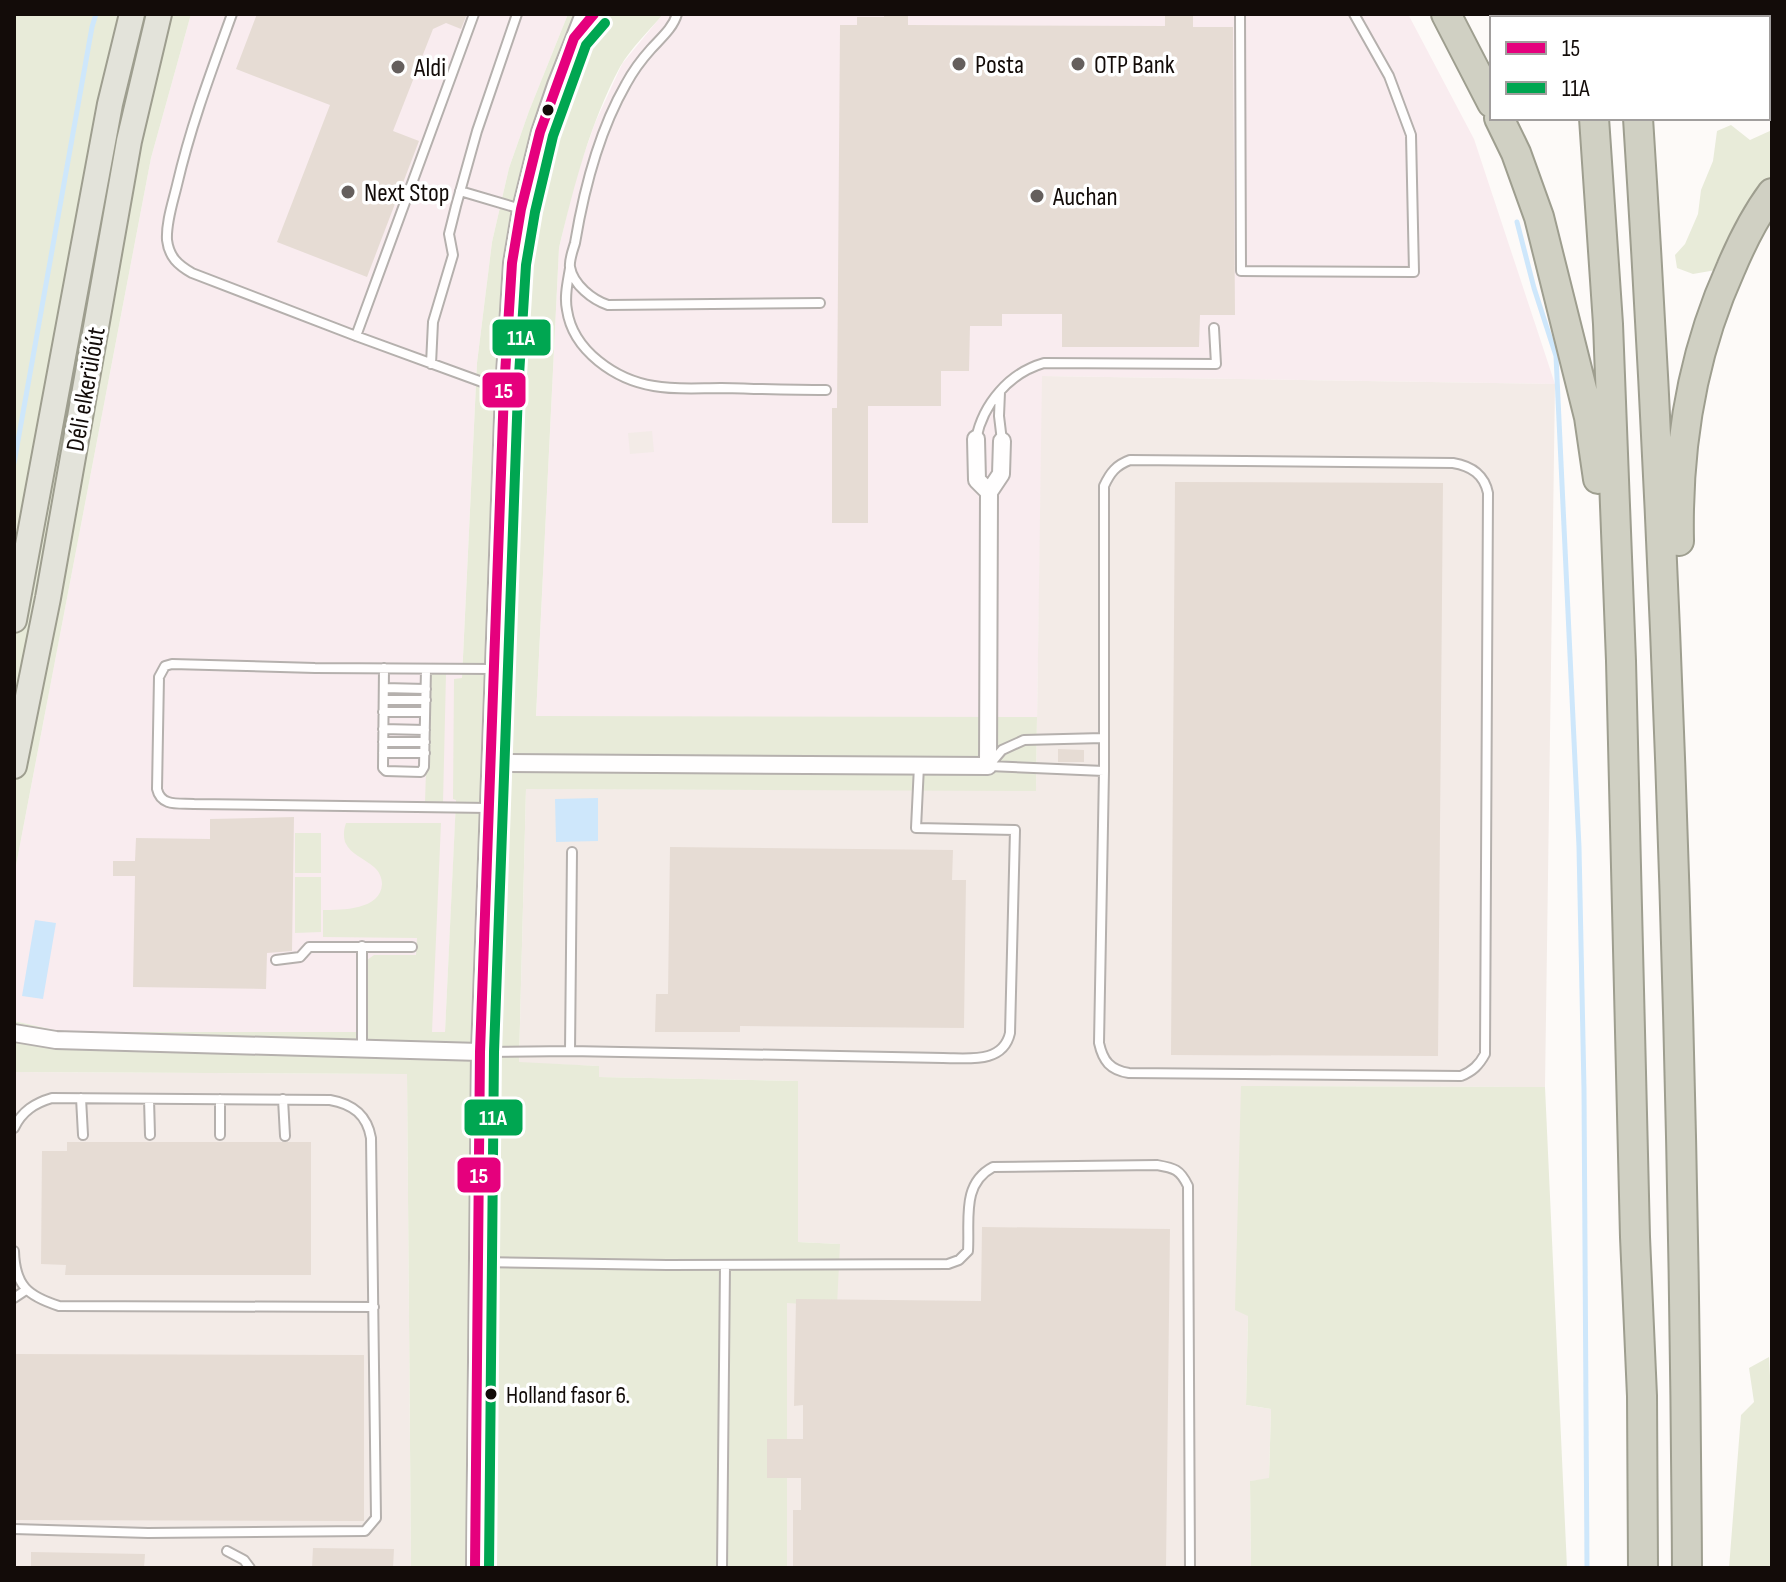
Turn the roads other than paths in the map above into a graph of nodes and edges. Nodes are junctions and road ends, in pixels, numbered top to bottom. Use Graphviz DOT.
graph roads {
  1 [pos="132,14"];
  2 [pos="159,14"];
  3 [pos="232,14"];
  4 [pos="474,14"];
  5 [pos="517,14"];
  6 [pos="584,14"];
  7 [pos="594,14"];
  8 [pos="677,14"];
  9 [pos="1240,14"];
  10 [pos="1354,14"];
  11 [pos="1446,14"];
  12 [pos="574,38"];
  13 [pos="1490,99"];
  14 [pos="1500,120"];
  15 [pos="1594,120"];
  16 [pos="1638,120"];
  17 [pos="460,191"];
  18 [pos="1772,193"];
  19 [pos="521,209"];
  20 [pos="570,267"];
  21 [pos="820,303"];
  22 [pos="1214,328"];
  23 [pos="356,336"];
  24 [pos="431,364"];
  25 [pos="504,390"];
  26 [pos="826,390"];
  27 [pos="1000,391"];
  28 [pos="976,439"];
  29 [pos="1002,441"];
  30 [pos="989,492"];
  31 [pos="14,620"];
  32 [pos="1666,640"];
  33 [pos="1621,661"];
  34 [pos="384,668"];
  35 [pos="426,669"];
  36 [pos="494,669"];
  37 [pos="384,688"];
  38 [pos="426,689"];
  39 [pos="384,700"];
  40 [pos="426,700"];
  41 [pos="383,712"];
  42 [pos="425,712"];
  43 [pos="383,729"];
  44 [pos="425,730"];
  45 [pos="1103,738"];
  46 [pos="383,742"];
  47 [pos="425,742"];
  48 [pos="383,753"];
  49 [pos="425,753"];
  50 [pos="491,763"];
  51 [pos="14,766"];
  52 [pos="919,766"];
  53 [pos="988,766"];
  54 [pos="1104,771"];
  55 [pos="489,808"];
  56 [pos="572,852"];
  57 [pos="362,946"];
  58 [pos="412,947"];
  59 [pos="276,960"];
  60 [pos="14,1033"];
  61 [pos="56,1040"];
  62 [pos="14,1045"];
  63 [pos="362,1050"];
  64 [pos="570,1051"];
  65 [pos="480,1052"];
  66 [pos="81,1098"];
  67 [pos="149,1099"];
  68 [pos="220,1099"];
  69 [pos="283,1099"];
  70 [pos="14,1128"];
  71 [pos="83,1135"];
  72 [pos="150,1135"];
  73 [pos="220,1135"];
  74 [pos="285,1136"];
  75 [pos="14,1251"];
  76 [pos="478,1262"];
  77 [pos="725,1265"];
  78 [pos="26,1290"];
  79 [pos="14,1298"];
  80 [pos="374,1307"];
  81 [pos="14,1529"];
  82 [pos="227,1551"];
  83 [pos="250,1568"];
  84 [pos="475,1568"];
  85 [pos="722,1568"];
  86 [pos="1190,1568"];
  87 [pos="1643,1568"];
  88 [pos="1687,1568"];
  1 -- 31 [label="main road, Déli elkerülőút"];
  2 -- 51 [label="main road, Déli elkerülőút"];
  3 -- 23 [label="lane"];
  4 -- 23 [label="lane"];
  5 -- 17 [label="lane"];
  6 -- 12 [label="street"];
  7 -- 12 [label="street"];
  8 -- 20 [label="lane"];
  9 -- 10 [label="lane"];
  11 -- 13 [label="highway"];
  12 -- 19 [label="street"];
  14 -- 33 [label="highway"];
  15 -- 33 [label="highway"];
  16 -- 32 [label="highway"];
  17 -- 19 [label="lane"];
  17 -- 24 [label="lane"];
  18 -- 32 [label="highway"];
  19 -- 25 [label="street"];
  20 -- 21 [label="lane"];
  20 -- 26 [label="lane"];
  22 -- 27 [label="lane"];
  23 -- 24 [label="lane"];
  24 -- 25 [label="lane"];
  25 -- 36 [label="street"];
  27 -- 28 [label="lane"];
  27 -- 29 [label="lane"];
  28 -- 30 [label="street"];
  29 -- 30 [label="street"];
  30 -- 53 [label="street"];
  32 -- 88 [label="highway"];
  33 -- 87 [label="highway"];
  34 -- 35 [label="lane"];
  34 -- 37 [label="lane"];
  34 -- 55 [label="lane"];
  35 -- 36 [label="lane"];
  35 -- 38 [label="lane"];
  36 -- 50 [label="street"];
  37 -- 38 [label="lane"];
  37 -- 39 [label="lane"];
  38 -- 40 [label="lane"];
  39 -- 40 [label="lane"];
  39 -- 41 [label="lane"];
  40 -- 42 [label="lane"];
  41 -- 42 [label="lane"];
  41 -- 43 [label="lane"];
  42 -- 44 [label="lane"];
  43 -- 44 [label="lane"];
  43 -- 46 [label="lane"];
  44 -- 47 [label="lane"];
  45 -- 53 [label="lane"];
  45 -- 54 [label="lane"];
  45 -- 54 [label="lane"];
  46 -- 47 [label="lane"];
  46 -- 48 [label="lane"];
  47 -- 49 [label="lane"];
  48 -- 49 [label="lane"];
  48 -- 49 [label="lane"];
  50 -- 52 [label="street"];
  50 -- 55 [label="street"];
  52 -- 53 [label="street"];
  52 -- 64 [label="lane"];
  53 -- 54 [label="lane"];
  55 -- 65 [label="street"];
  56 -- 64 [label="lane"];
  57 -- 58 [label="lane"];
  57 -- 59 [label="lane"];
  57 -- 63 [label="lane"];
  60 -- 61 [label="street"];
  61 -- 62 [label="street"];
  61 -- 63 [label="street"];
  63 -- 65 [label="street"];
  64 -- 65 [label="lane"];
  65 -- 76 [label="street"];
  66 -- 67 [label="lane"];
  66 -- 70 [label="lane"];
  66 -- 71 [label="lane"];
  67 -- 68 [label="lane"];
  67 -- 72 [label="lane"];
  68 -- 69 [label="lane"];
  68 -- 73 [label="lane"];
  69 -- 74 [label="lane"];
  69 -- 80 [label="lane"];
  75 -- 78 [label="lane"];
  76 -- 77 [label="lane"];
  76 -- 84 [label="street"];
  77 -- 85 [label="lane"];
  77 -- 86 [label="lane"];
  78 -- 79 [label="lane"];
  78 -- 80 [label="lane"];
  80 -- 81 [label="lane"];
  82 -- 83 [label="lane"];
}
